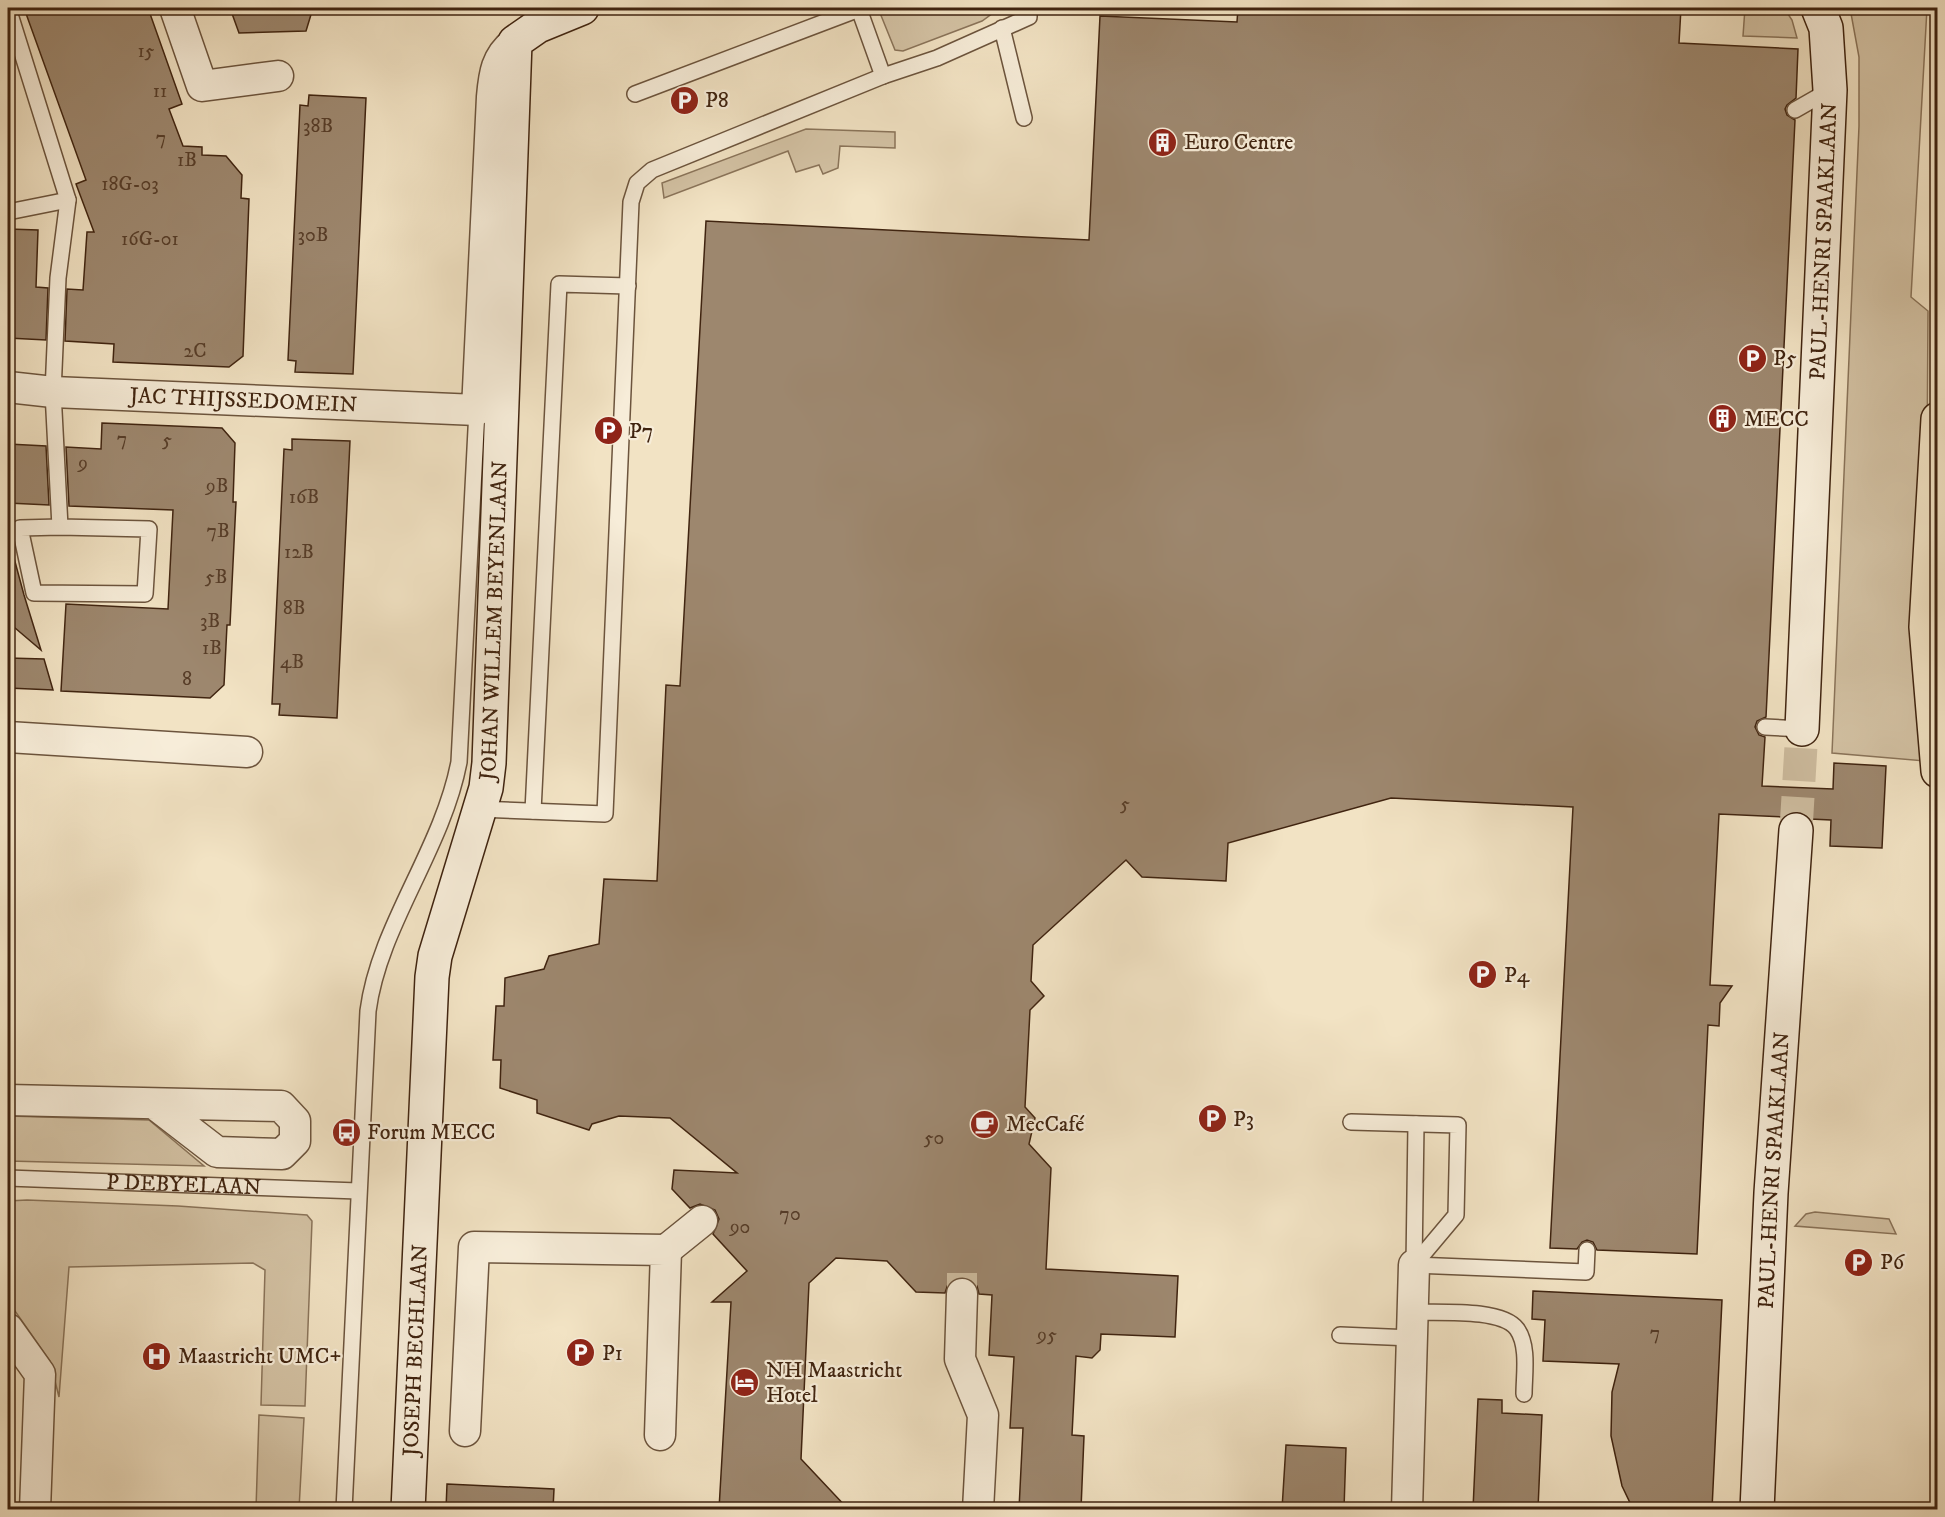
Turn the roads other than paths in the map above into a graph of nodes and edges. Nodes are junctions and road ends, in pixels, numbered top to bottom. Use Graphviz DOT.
graph roads {
  1 [pos="8,8"];
  2 [pos="175,8"];
  3 [pos="582,8"];
  4 [pos="1029,8"];
  5 [pos="1818,8"];
  6 [pos="1002,27"];
  7 [pos="506,54"];
  8 [pos="278,76"];
  9 [pos="883,76"];
  10 [pos="1830,90"];
  11 [pos="635,94"];
  12 [pos="1795,110"];
  13 [pos="1024,118"];
  14 [pos="68,201"];
  15 [pos="8,210"];
  16 [pos="628,286"];
  17 [pos="8,387"];
  18 [pos="53,392"];
  19 [pos="477,410"];
  20 [pos="1938,419"];
  21 [pos="60,527"];
  22 [pos="1765,727"];
  23 [pos="1802,729"];
  24 [pos="8,737"];
  25 [pos="247,752"];
  26 [pos="1938,771"];
  27 [pos="479,809"];
  28 [pos="532,811"];
  29 [pos="1796,830"];
  30 [pos="8,1100"];
  31 [pos="156,1105"];
  32 [pos="1351,1122"];
  33 [pos="1416,1124"];
  34 [pos="8,1178"];
  35 [pos="421,1189"];
  36 [pos="358,1191"];
  37 [pos="702,1221"];
  38 [pos="666,1250"];
  39 [pos="1587,1250"];
  40 [pos="1414,1265"];
  41 [pos="962,1294"];
  42 [pos="1413,1325"];
  43 [pos="8,1329"];
  44 [pos="1340,1335"];
  45 [pos="1524,1394"];
  46 [pos="465,1431"];
  47 [pos="660,1435"];
  48 [pos="35,1509"];
  49 [pos="344,1509"];
  50 [pos="408,1509"];
  51 [pos="978,1509"];
  52 [pos="1407,1509"];
  53 [pos="1757,1509"];
  1 -- 14 [label="lane"];
  2 -- 8 [label="street"];
  3 -- 7 [label="street"];
  4 -- 6 [label="lane"];
  5 -- 10 [label="street, PAUL-HENRI SPAAKLAAN"];
  6 -- 9 [label="lane"];
  6 -- 13 [label="lane"];
  7 -- 19 [label="street, JOHAN WILLEM BEYENLAAN"];
  7 -- 27 [label="street, JOHAN WILLEM BEYENLAAN"];
  9 -- 11 [label="lane"];
  9 -- 16 [label="lane"];
  10 -- 12 [label="lane"];
  10 -- 23 [label="street, PAUL-HENRI SPAAKLAAN"];
  14 -- 15 [label="lane"];
  14 -- 18 [label="lane"];
  16 -- 28 [label="lane"];
  16 -- 28 [label="lane"];
  17 -- 18 [label="street, JAC THIJSSEDOMEIN"];
  18 -- 19 [label="street, JAC THIJSSEDOMEIN"];
  18 -- 21 [label="lane"];
  19 -- 36 [label="lane, JOHAN WILLEM BEYENLAAN"];
  20 -- 26 [label="main road"];
  21 -- 21 [label="lane"];
  22 -- 23 [label="lane"];
  24 -- 25 [label="street"];
  27 -- 28 [label="lane"];
  27 -- 35 [label="street, JOHAN WILLEM BEYENLAAN"];
  29 -- 53 [label="street, PAUL-HENRI SPAAKLAAN"];
  30 -- 31 [label="street"];
  32 -- 33 [label="lane"];
  33 -- 40 [label="lane"];
  33 -- 40 [label="lane"];
  34 -- 36 [label="lane, P DEBYELAAN"];
  35 -- 50 [label="street, JOSEPH BECHLAAN"];
  36 -- 49 [label="lane"];
  37 -- 38 [label="street"];
  38 -- 46 [label="street"];
  38 -- 47 [label="street"];
  39 -- 40 [label="lane"];
  40 -- 42 [label="street"];
  41 -- 51 [label="street"];
  42 -- 44 [label="lane"];
  42 -- 45 [label="lane"];
  42 -- 52 [label="street"];
  43 -- 48 [label="street"];
}
